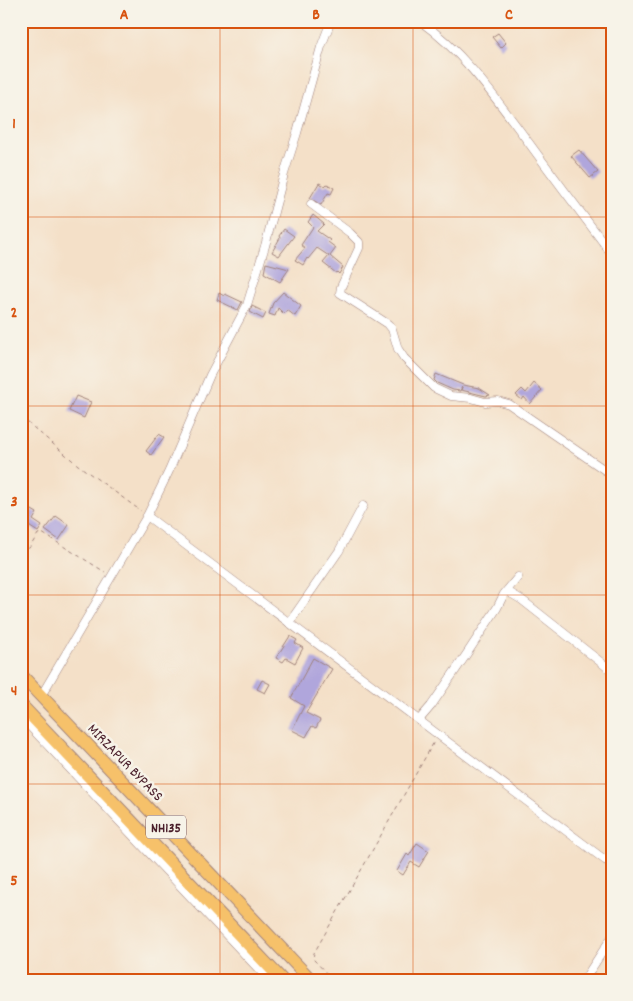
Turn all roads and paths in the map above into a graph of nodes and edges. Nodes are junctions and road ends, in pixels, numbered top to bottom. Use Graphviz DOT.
graph roads {
  1 [pos="331,21"];
  2 [pos="420,21"];
  3 [pos="311,204"];
  4 [pos="612,254"];
  5 [pos="21,417"];
  6 [pos="612,475"];
  7 [pos="363,506"];
  8 [pos="147,516"];
  9 [pos="21,554"];
  10 [pos="112,576"];
  11 [pos="518,577"];
  12 [pos="506,591"];
  13 [pos="289,623"];
  14 [pos="612,672"];
  15 [pos="21,675"];
  16 [pos="41,696"];
  17 [pos="21,705"];
  18 [pos="24,719"];
  19 [pos="419,720"];
  20 [pos="21,729"];
  21 [pos="438,734"];
  22 [pos="612,863"];
  23 [pos="612,938"];
  24 [pos="588,978"];
  25 [pos="269,980"];
  26 [pos="282,980"];
  27 [pos="311,980"];
  28 [pos="333,980"];
  1 -- 8 [label="street"];
  2 -- 4 [label="street"];
  3 -- 6 [label="street"];
  5 -- 8 [label="path"];
  7 -- 13 [label="street"];
  8 -- 10 [label="street"];
  8 -- 13 [label="street"];
  9 -- 10 [label="path"];
  10 -- 16 [label="street"];
  11 -- 12 [label="street"];
  12 -- 14 [label="street"];
  12 -- 19 [label="street"];
  13 -- 19 [label="street"];
  15 -- 16 [label="highway, MIRZAPUR BYPASS / NH135"];
  16 -- 27 [label="highway, MIRZAPUR BYPASS / NH135"];
  17 -- 26 [label="highway, NH135"];
  18 -- 20 [label="street"];
  18 -- 25 [label="street"];
  19 -- 21 [label="street"];
  21 -- 22 [label="street"];
  21 -- 28 [label="path"];
  23 -- 24 [label="street"];
}
